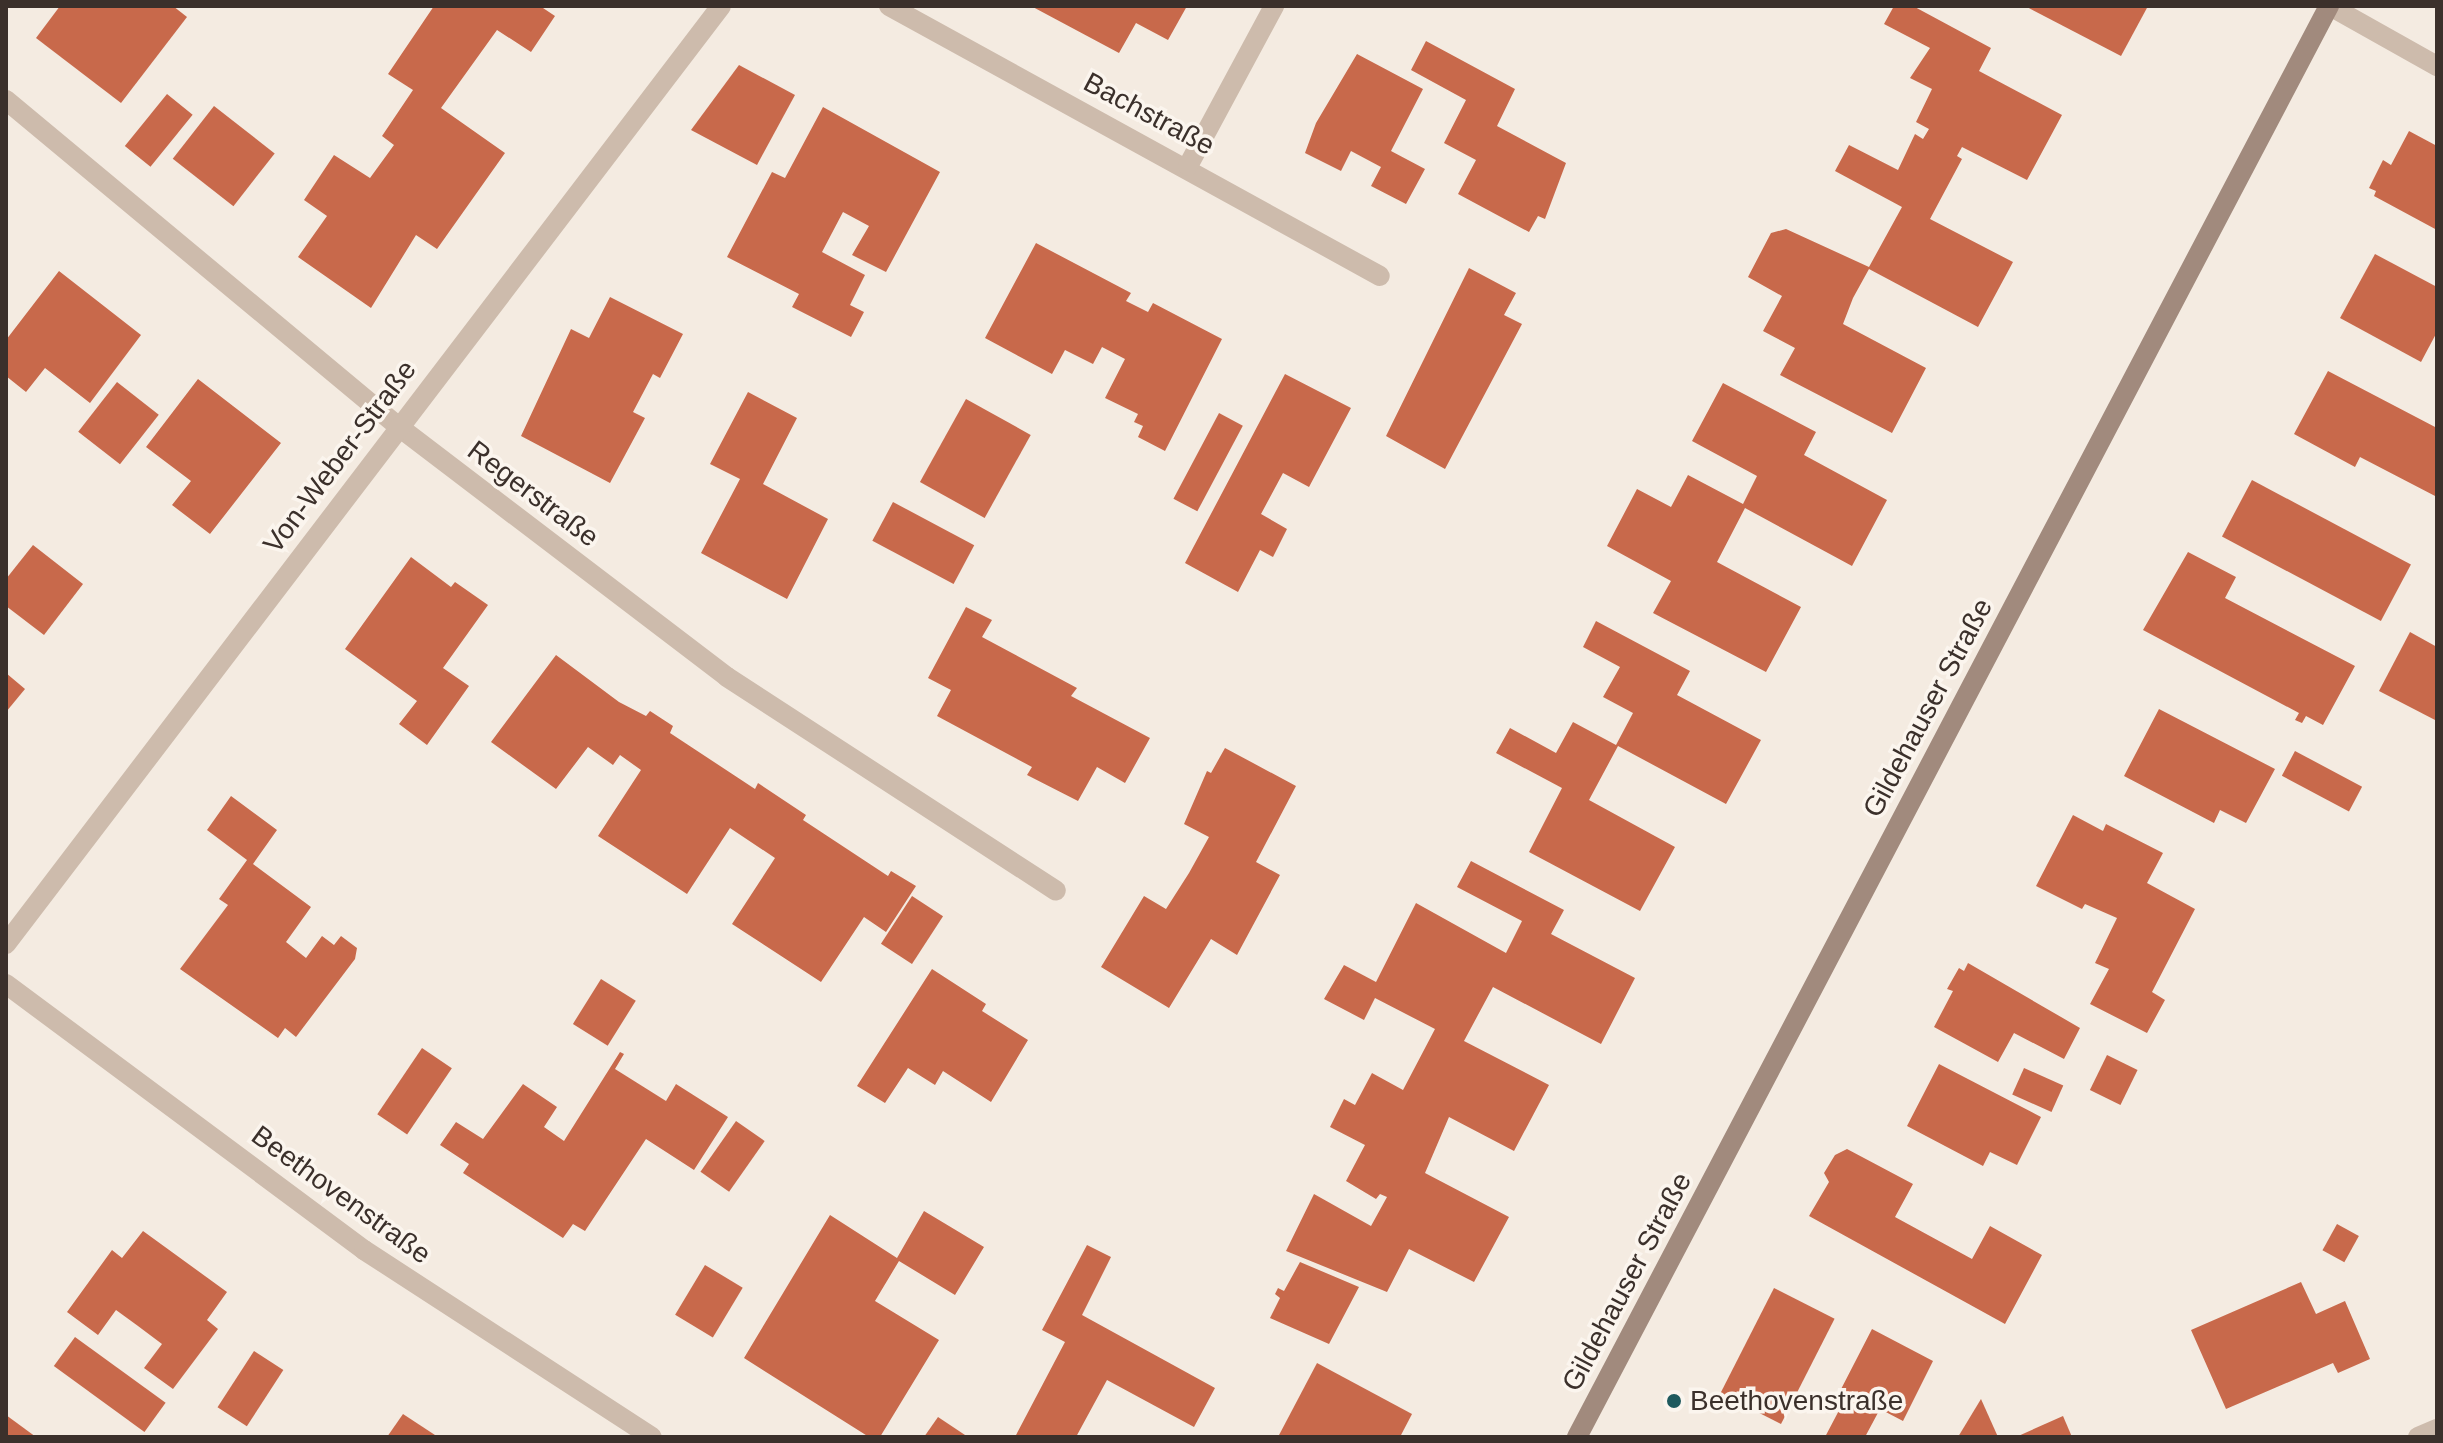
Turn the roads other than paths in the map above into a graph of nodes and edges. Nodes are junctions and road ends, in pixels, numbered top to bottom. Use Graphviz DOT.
graph roads {
  1 [pos="721,6"];
  2 [pos="889,6"];
  3 [pos="1274,6"];
  4 [pos="2329,6"];
  5 [pos="2437,66"];
  6 [pos="6,100"];
  7 [pos="1188,166"];
  8 [pos="1380,276"];
  9 [pos="399,427"];
  10 [pos="1056,891"];
  11 [pos="6,944"];
  12 [pos="6,984"];
  13 [pos="2437,1429"];
  14 [pos="652,1437"];
  15 [pos="1577,1437"];
  16 [pos="2418,1437"];
  1 -- 9 [label="street, Von-Weber-Straße"];
  2 -- 7 [label="street, Bachstraße"];
  3 -- 7 [label="street"];
  4 -- 5 [label="street"];
  4 -- 15 [label="main road, Gildehauser Straße"];
  6 -- 9 [label="street, Regerstraße"];
  7 -- 8 [label="street, Bachstraße"];
  9 -- 10 [label="street, Regerstraße"];
  9 -- 11 [label="street, Von-Weber-Straße"];
  12 -- 14 [label="street, Beethovenstraße"];
  13 -- 16 [label="street"];
}
